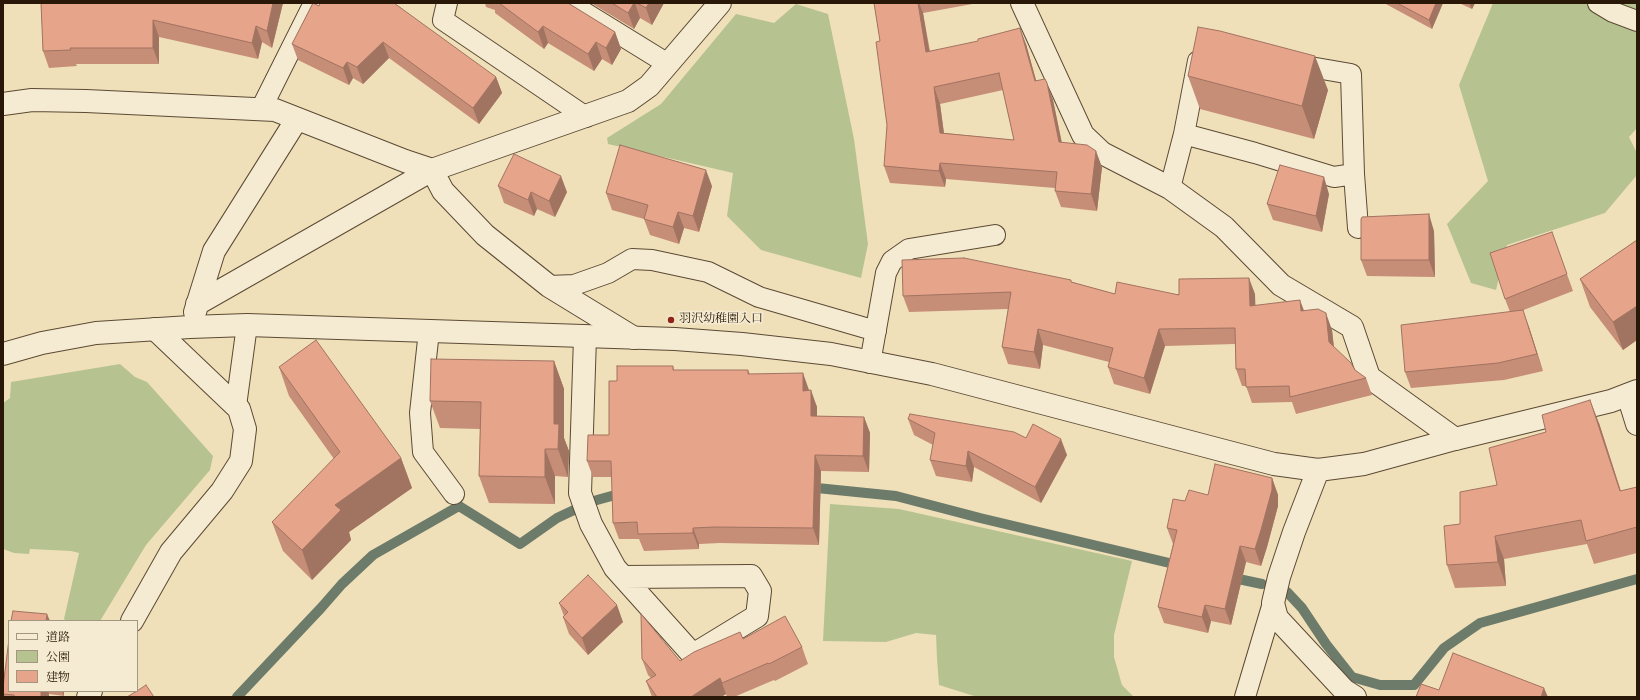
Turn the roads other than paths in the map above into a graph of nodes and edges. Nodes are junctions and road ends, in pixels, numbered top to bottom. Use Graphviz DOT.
graph roads {
  1 [pos="314,3"];
  2 [pos="447,3"];
  3 [pos="569,3"];
  4 [pos="720,3"];
  5 [pos="1022,3"];
  6 [pos="1598,3"];
  7 [pos="1637,21"];
  8 [pos="1210,50"];
  9 [pos="1273,60"];
  10 [pos="668,64"];
  11 [pos="3,104"];
  12 [pos="261,109"];
  13 [pos="586,117"];
  14 [pos="297,119"];
  15 [pos="1184,134"];
  16 [pos="432,170"];
  17 [pos="1354,174"];
  18 [pos="1170,188"];
  19 [pos="1358,228"];
  20 [pos="994,235"];
  21 [pos="549,286"];
  22 [pos="197,304"];
  23 [pos="247,325"];
  24 [pos="190,327"];
  25 [pos="155,329"];
  26 [pos="429,331"];
  27 [pos="876,331"];
  28 [pos="585,336"];
  29 [pos="634,338"];
  30 [pos="3,354"];
  31 [pos="870,362"];
  32 [pos="1632,393"];
  33 [pos="236,406"];
  34 [pos="1637,424"];
  35 [pos="1455,440"];
  36 [pos="1318,470"];
  37 [pos="454,494"];
  38 [pos="623,577"];
  39 [pos="1273,603"];
  40 [pos="133,620"];
  41 [pos="1245,697"];
  42 [pos="1355,697"];
  1 -- 12 [label="lane"];
  2 -- 13 [label="lane"];
  3 -- 10 [label="lane"];
  4 -- 10 [label="street"];
  5 -- 18 [label="street"];
  6 -- 7 [label="lane"];
  8 -- 15 [label="lane"];
  9 -- 17 [label="lane"];
  10 -- 13 [label="street"];
  11 -- 12 [label="street"];
  12 -- 14 [label="street"];
  13 -- 16 [label="street"];
  14 -- 16 [label="street"];
  14 -- 22 [label="street"];
  15 -- 17 [label="lane"];
  15 -- 18 [label="lane"];
  16 -- 21 [label="street"];
  16 -- 22 [label="street"];
  17 -- 19 [label="lane"];
  18 -- 35 [label="street"];
  20 -- 27 [label="lane"];
  21 -- 27 [label="lane"];
  21 -- 29 [label="street"];
  22 -- 24 [label="street"];
  23 -- 24 [label="street"];
  23 -- 26 [label="street"];
  23 -- 33 [label="lane"];
  24 -- 25 [label="street"];
  25 -- 30 [label="street"];
  25 -- 33 [label="street"];
  26 -- 28 [label="street"];
  26 -- 37 [label="lane"];
  27 -- 31 [label="lane"];
  28 -- 29 [label="street"];
  28 -- 38 [label="street"];
  29 -- 31 [label="street"];
  31 -- 36 [label="street"];
  32 -- 34 [label="street"];
  32 -- 35 [label="street"];
  33 -- 40 [label="street"];
  35 -- 36 [label="street"];
  36 -- 39 [label="street"];
  38 -- 38 [label="street"];
  39 -- 41 [label="lane"];
  39 -- 42 [label="street"];
}
